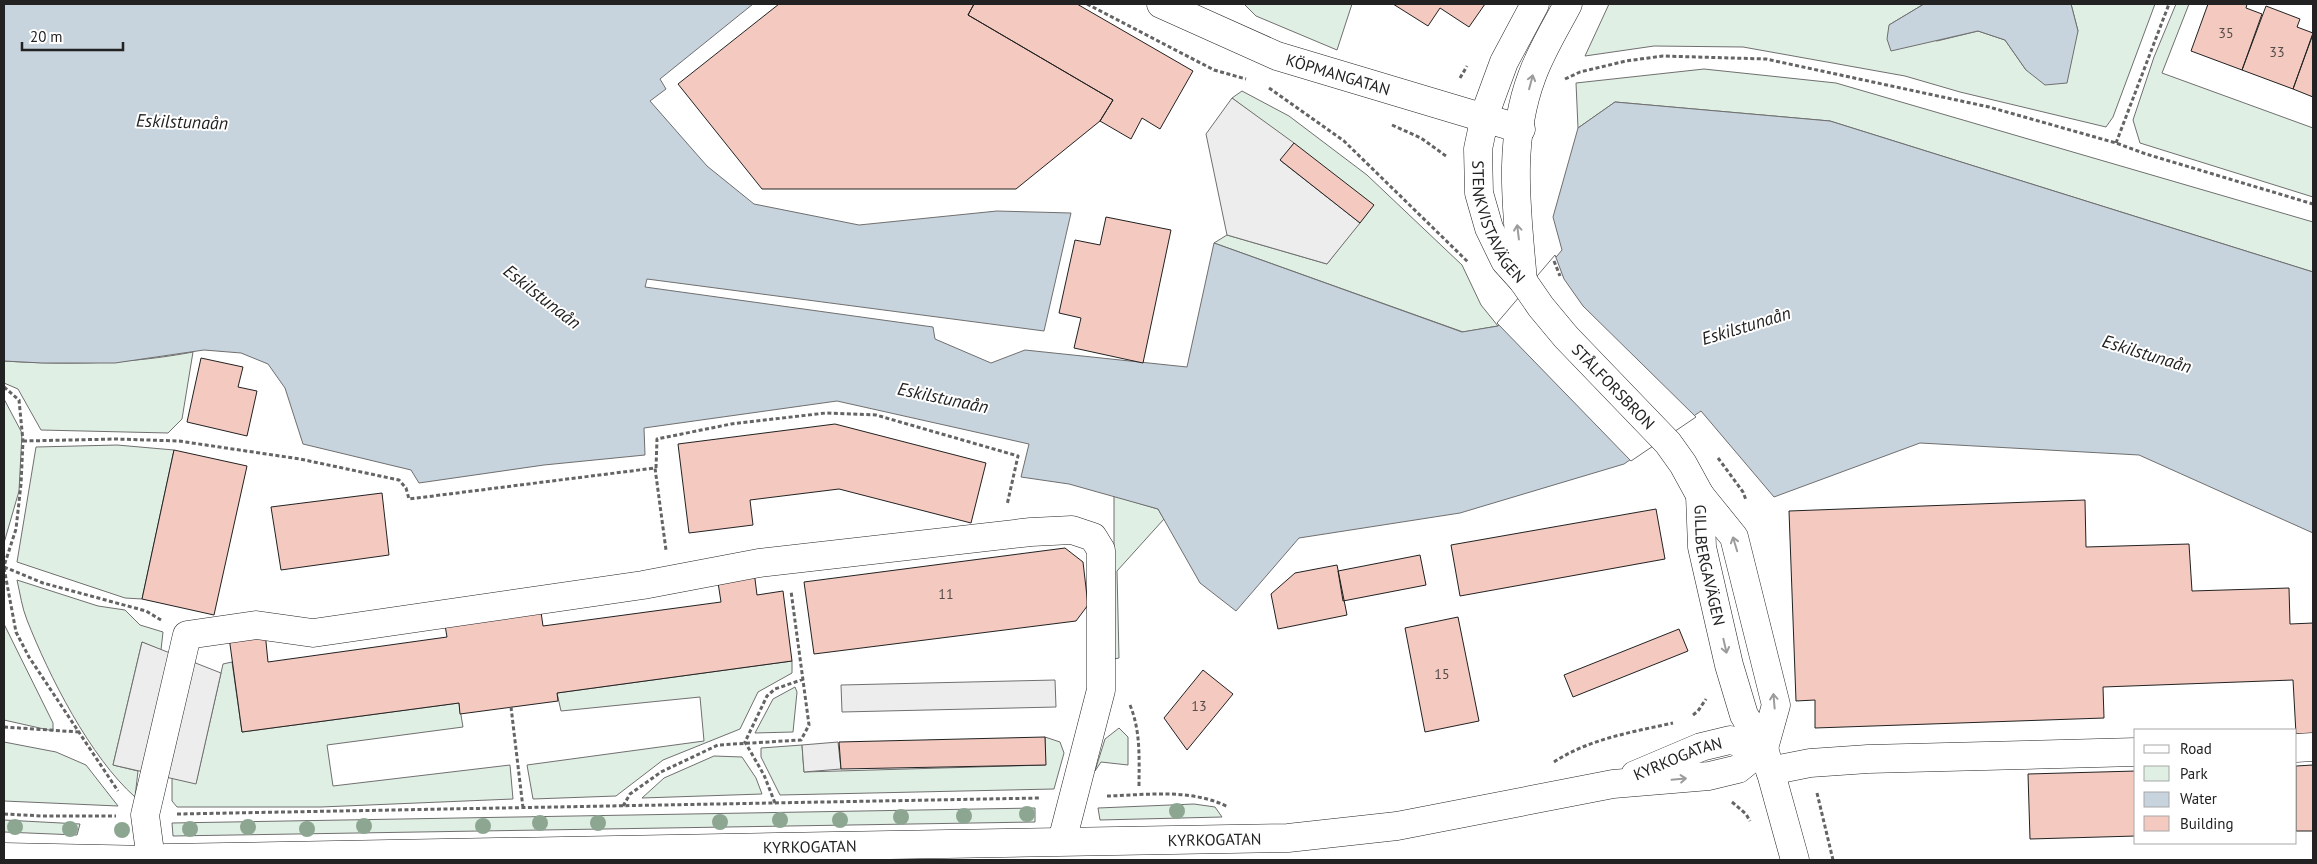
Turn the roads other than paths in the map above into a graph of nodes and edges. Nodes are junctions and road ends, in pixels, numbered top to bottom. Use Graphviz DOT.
graph roads {
  1 [pos="1162,4"];
  2 [pos="1536,4"];
  3 [pos="1568,4"];
  4 [pos="1485,118"];
  5 [pos="1521,129"];
  6 [pos="1523,281"];
  7 [pos="1700,495"];
  8 [pos="2313,747"];
  9 [pos="2297,748"];
  10 [pos="2134,752"];
  11 [pos="1767,760"];
  12 [pos="1062,841"];
  13 [pos="4,857"];
  14 [pos="151,860"];
  15 [pos="1795,860"];
  1 -- 4 [label="street, KÖPMANGATAN"];
  2 -- 4 [label="street, STENKVISTAVÄGEN"];
  5 -- 3 [label="street, STENKVISTAVÄGEN, one-way"];
  4 -- 5 [label="street, KÖPMANGATAN"];
  4 -- 6 [label="street, STENKVISTAVÄGEN"];
  6 -- 5 [label="street, STENKVISTAVÄGEN, one-way"];
  6 -- 7 [label="street, STÅLFORSBRON"];
  7 -- 11 [label="street, GILLBERGAVÄGEN, one-way"];
  11 -- 7 [label="street, GILLBERGAVÄGEN, one-way"];
  8 -- 9 [label="street"];
  10 -- 11 [label="street"];
  11 -- 12 [label="street, KYRKOGATAN"];
  11 -- 15 [label="street, GILLBERGAVÄGEN"];
  12 -- 14 [label="street, KYRKOGATAN"];
  12 -- 14 [label="street"];
  13 -- 14 [label="street, KYRKOGATAN"];
}
